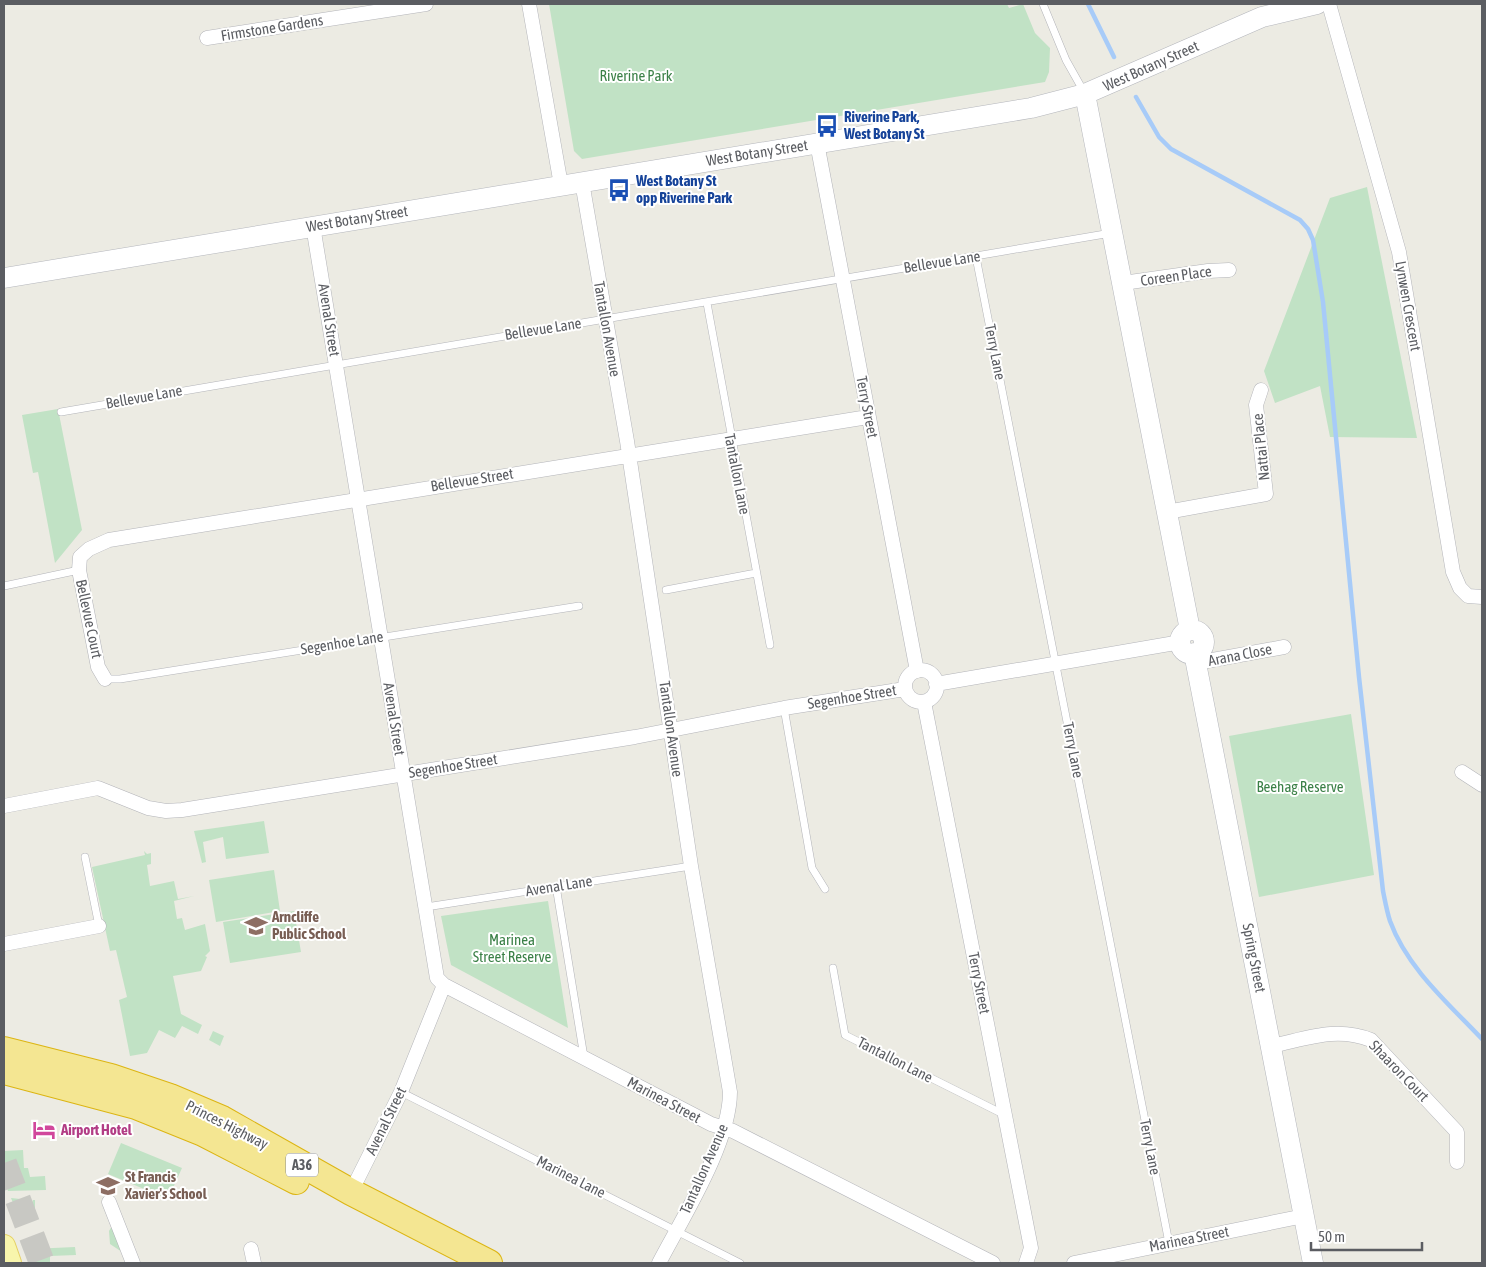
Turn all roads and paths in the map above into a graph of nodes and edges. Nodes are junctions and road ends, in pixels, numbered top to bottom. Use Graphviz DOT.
graph roads {
  1 [pos="426,4"];
  2 [pos="529,4"];
  3 [pos="1043,4"];
  4 [pos="1317,4"];
  5 [pos="1329,4"];
  6 [pos="207,38"];
  7 [pos="1086,94"];
  8 [pos="817,143"];
  9 [pos="582,182"];
  10 [pos="561,185"];
  11 [pos="313,226"];
  12 [pos="1114,233"];
  13 [pos="976,257"];
  14 [pos="1229,270"];
  15 [pos="4,278"];
  16 [pos="841,279"];
  17 [pos="1124,284"];
  18 [pos="707,303"];
  19 [pos="605,319"];
  20 [pos="336,362"];
  21 [pos="1261,390"];
  22 [pos="61,412"];
  23 [pos="868,417"];
  24 [pos="730,438"];
  25 [pos="628,455"];
  26 [pos="358,498"];
  27 [pos="1167,512"];
  28 [pos="79,564"];
  29 [pos="756,573"];
  30 [pos="4,586"];
  31 [pos="666,590"];
  32 [pos="1482,597"];
  33 [pos="579,606"];
  34 [pos="380,636"];
  35 [pos="770,645"];
  36 [pos="1190,647"];
  37 [pos="1284,647"];
  38 [pos="1056,663"];
  39 [pos="917,671"];
  40 [pos="105,679"];
  41 [pos="936,684"];
  42 [pos="905,689"];
  43 [pos="924,702"];
  44 [pos="784,708"];
  45 [pos="671,729"];
  46 [pos="1462,772"];
  47 [pos="403,774"];
  48 [pos="1482,784"];
  49 [pos="4,806"];
  50 [pos="85,857"];
  51 [pos="691,866"];
  52 [pos="556,886"];
  53 [pos="826,889"];
  54 [pos="426,907"];
  55 [pos="99,926"];
  56 [pos="4,944"];
  57 [pos="833,968"];
  58 [pos="444,985"];
  59 [pos="1271,1046"];
  60 [pos="584,1057"];
  61 [pos="5,1066"];
  62 [pos="401,1092"];
  63 [pos="1005,1115"];
  64 [pos="724,1128"];
  65 [pos="1457,1162"];
  66 [pos="351,1192"];
  67 [pos="110,1202"];
  68 [pos="1304,1216"];
  69 [pos="676,1230"];
  70 [pos="1168,1243"];
  71 [pos="4,1246"];
  72 [pos="251,1249"];
  73 [pos="1121,1258"];
  74 [pos="10,1263"];
  75 [pos="133,1263"];
  76 [pos="254,1263"];
  77 [pos="450,1263"];
  78 [pos="489,1263"];
  79 [pos="659,1263"];
  80 [pos="740,1263"];
  81 [pos="993,1263"];
  82 [pos="1016,1263"];
  83 [pos="1024,1263"];
  84 [pos="1074,1263"];
  85 [pos="1313,1263"];
  1 -- 6 [label="street, Firmstone Gardens"];
  2 -- 10 [label="street"];
  3 -- 7 [label="lane"];
  4 -- 7 [label="main road, West Botany Street"];
  5 -- 32 [label="street, Lynwen Crescent"];
  7 -- 8 [label="main road, West Botany Street"];
  7 -- 12 [label="main road, Spring Street"];
  8 -- 9 [label="main road, West Botany Street"];
  8 -- 16 [label="street, Terry Street"];
  9 -- 10 [label="main road, West Botany Street"];
  9 -- 19 [label="street, Tantallon Avenue"];
  10 -- 11 [label="main road, West Botany Street"];
  11 -- 15 [label="main road, West Botany Street"];
  11 -- 20 [label="street, Avenal Street"];
  12 -- 13 [label="lane, Bellevue Lane"];
  12 -- 17 [label="main road, Spring Street"];
  13 -- 16 [label="lane, Bellevue Lane"];
  13 -- 38 [label="lane, Terry Lane"];
  14 -- 17 [label="street, Coreen Place"];
  16 -- 18 [label="lane, Bellevue Lane"];
  16 -- 23 [label="street, Terry Street"];
  17 -- 27 [label="main road, Spring Street"];
  18 -- 19 [label="lane, Bellevue Lane"];
  18 -- 24 [label="lane, Tantallon Lane"];
  19 -- 20 [label="lane, Bellevue Lane"];
  19 -- 25 [label="street, Tantallon Avenue"];
  20 -- 22 [label="lane, Bellevue Lane"];
  20 -- 26 [label="street, Avenal Street"];
  21 -- 27 [label="street, Nattai Place"];
  23 -- 24 [label="street, Bellevue Street"];
  23 -- 39 [label="street, Terry Street"];
  24 -- 25 [label="street, Bellevue Street"];
  24 -- 29 [label="lane, Tantallon Lane"];
  25 -- 26 [label="street, Bellevue Street"];
  25 -- 45 [label="street, Tantallon Avenue"];
  26 -- 28 [label="street, Bellevue Street"];
  26 -- 34 [label="street, Avenal Street"];
  27 -- 36 [label="main road, Spring Street"];
  28 -- 30 [label="lane, Bellevue Street"];
  28 -- 40 [label="street, Bellevue Court"];
  29 -- 31 [label="lane"];
  29 -- 35 [label="lane, Tantallon Lane"];
  33 -- 34 [label="lane, Segenhoe Lane"];
  34 -- 40 [label="lane, Segenhoe Lane"];
  34 -- 47 [label="street, Avenal Street"];
  36 -- 37 [label="street, Arana Close"];
  36 -- 38 [label="street"];
  36 -- 59 [label="main road, Spring Street"];
  38 -- 41 [label="street"];
  38 -- 70 [label="lane, Terry Lane"];
  39 -- 41 [label="street"];
  39 -- 42 [label="street"];
  41 -- 43 [label="street"];
  42 -- 43 [label="street"];
  42 -- 44 [label="street, Segenhoe Street"];
  43 -- 63 [label="street, Terry Street"];
  44 -- 45 [label="street, Segenhoe Street"];
  44 -- 53 [label="lane"];
  45 -- 47 [label="street, Segenhoe Street"];
  45 -- 51 [label="street, Tantallon Avenue"];
  46 -- 48 [label="street"];
  47 -- 49 [label="street, Segenhoe Street"];
  47 -- 54 [label="street, Avenal Street"];
  50 -- 55 [label="lane"];
  51 -- 52 [label="lane, Avenal Lane"];
  51 -- 64 [label="street, Tantallon Avenue"];
  52 -- 54 [label="lane, Avenal Lane"];
  52 -- 60 [label="lane"];
  54 -- 58 [label="street, Avenal Street"];
  55 -- 56 [label="street"];
  57 -- 63 [label="lane, Tantallon Lane"];
  58 -- 60 [label="street, Marinea Street"];
  58 -- 62 [label="street, Avenal Street"];
  59 -- 65 [label="street, Shaaron Court"];
  59 -- 68 [label="main road, Spring Street"];
  60 -- 64 [label="street, Marinea Street"];
  61 -- 66 [label="highway, Princes Highway / A36"];
  61 -- 77 [label="highway, Princes Highway / A36"];
  62 -- 66 [label="street, Avenal Street"];
  62 -- 69 [label="lane, Marinea Lane"];
  63 -- 83 [label="street, Terry Street"];
  64 -- 69 [label="street, Tantallon Avenue"];
  64 -- 81 [label="street, Marinea Street"];
  66 -- 78 [label="highway, Princes Highway / A36"];
  67 -- 75 [label="street"];
  68 -- 70 [label="street, Marinea Street"];
  68 -- 85 [label="main road, Spring Street"];
  69 -- 79 [label="street, Tantallon Avenue"];
  69 -- 80 [label="lane, Marinea Lane"];
  70 -- 73 [label="street, Marinea Street"];
  71 -- 74 [label="main road"];
  72 -- 76 [label="street"];
  73 -- 84 [label="street, Marinea Street"];
  82 -- 83 [label="street"];
}
